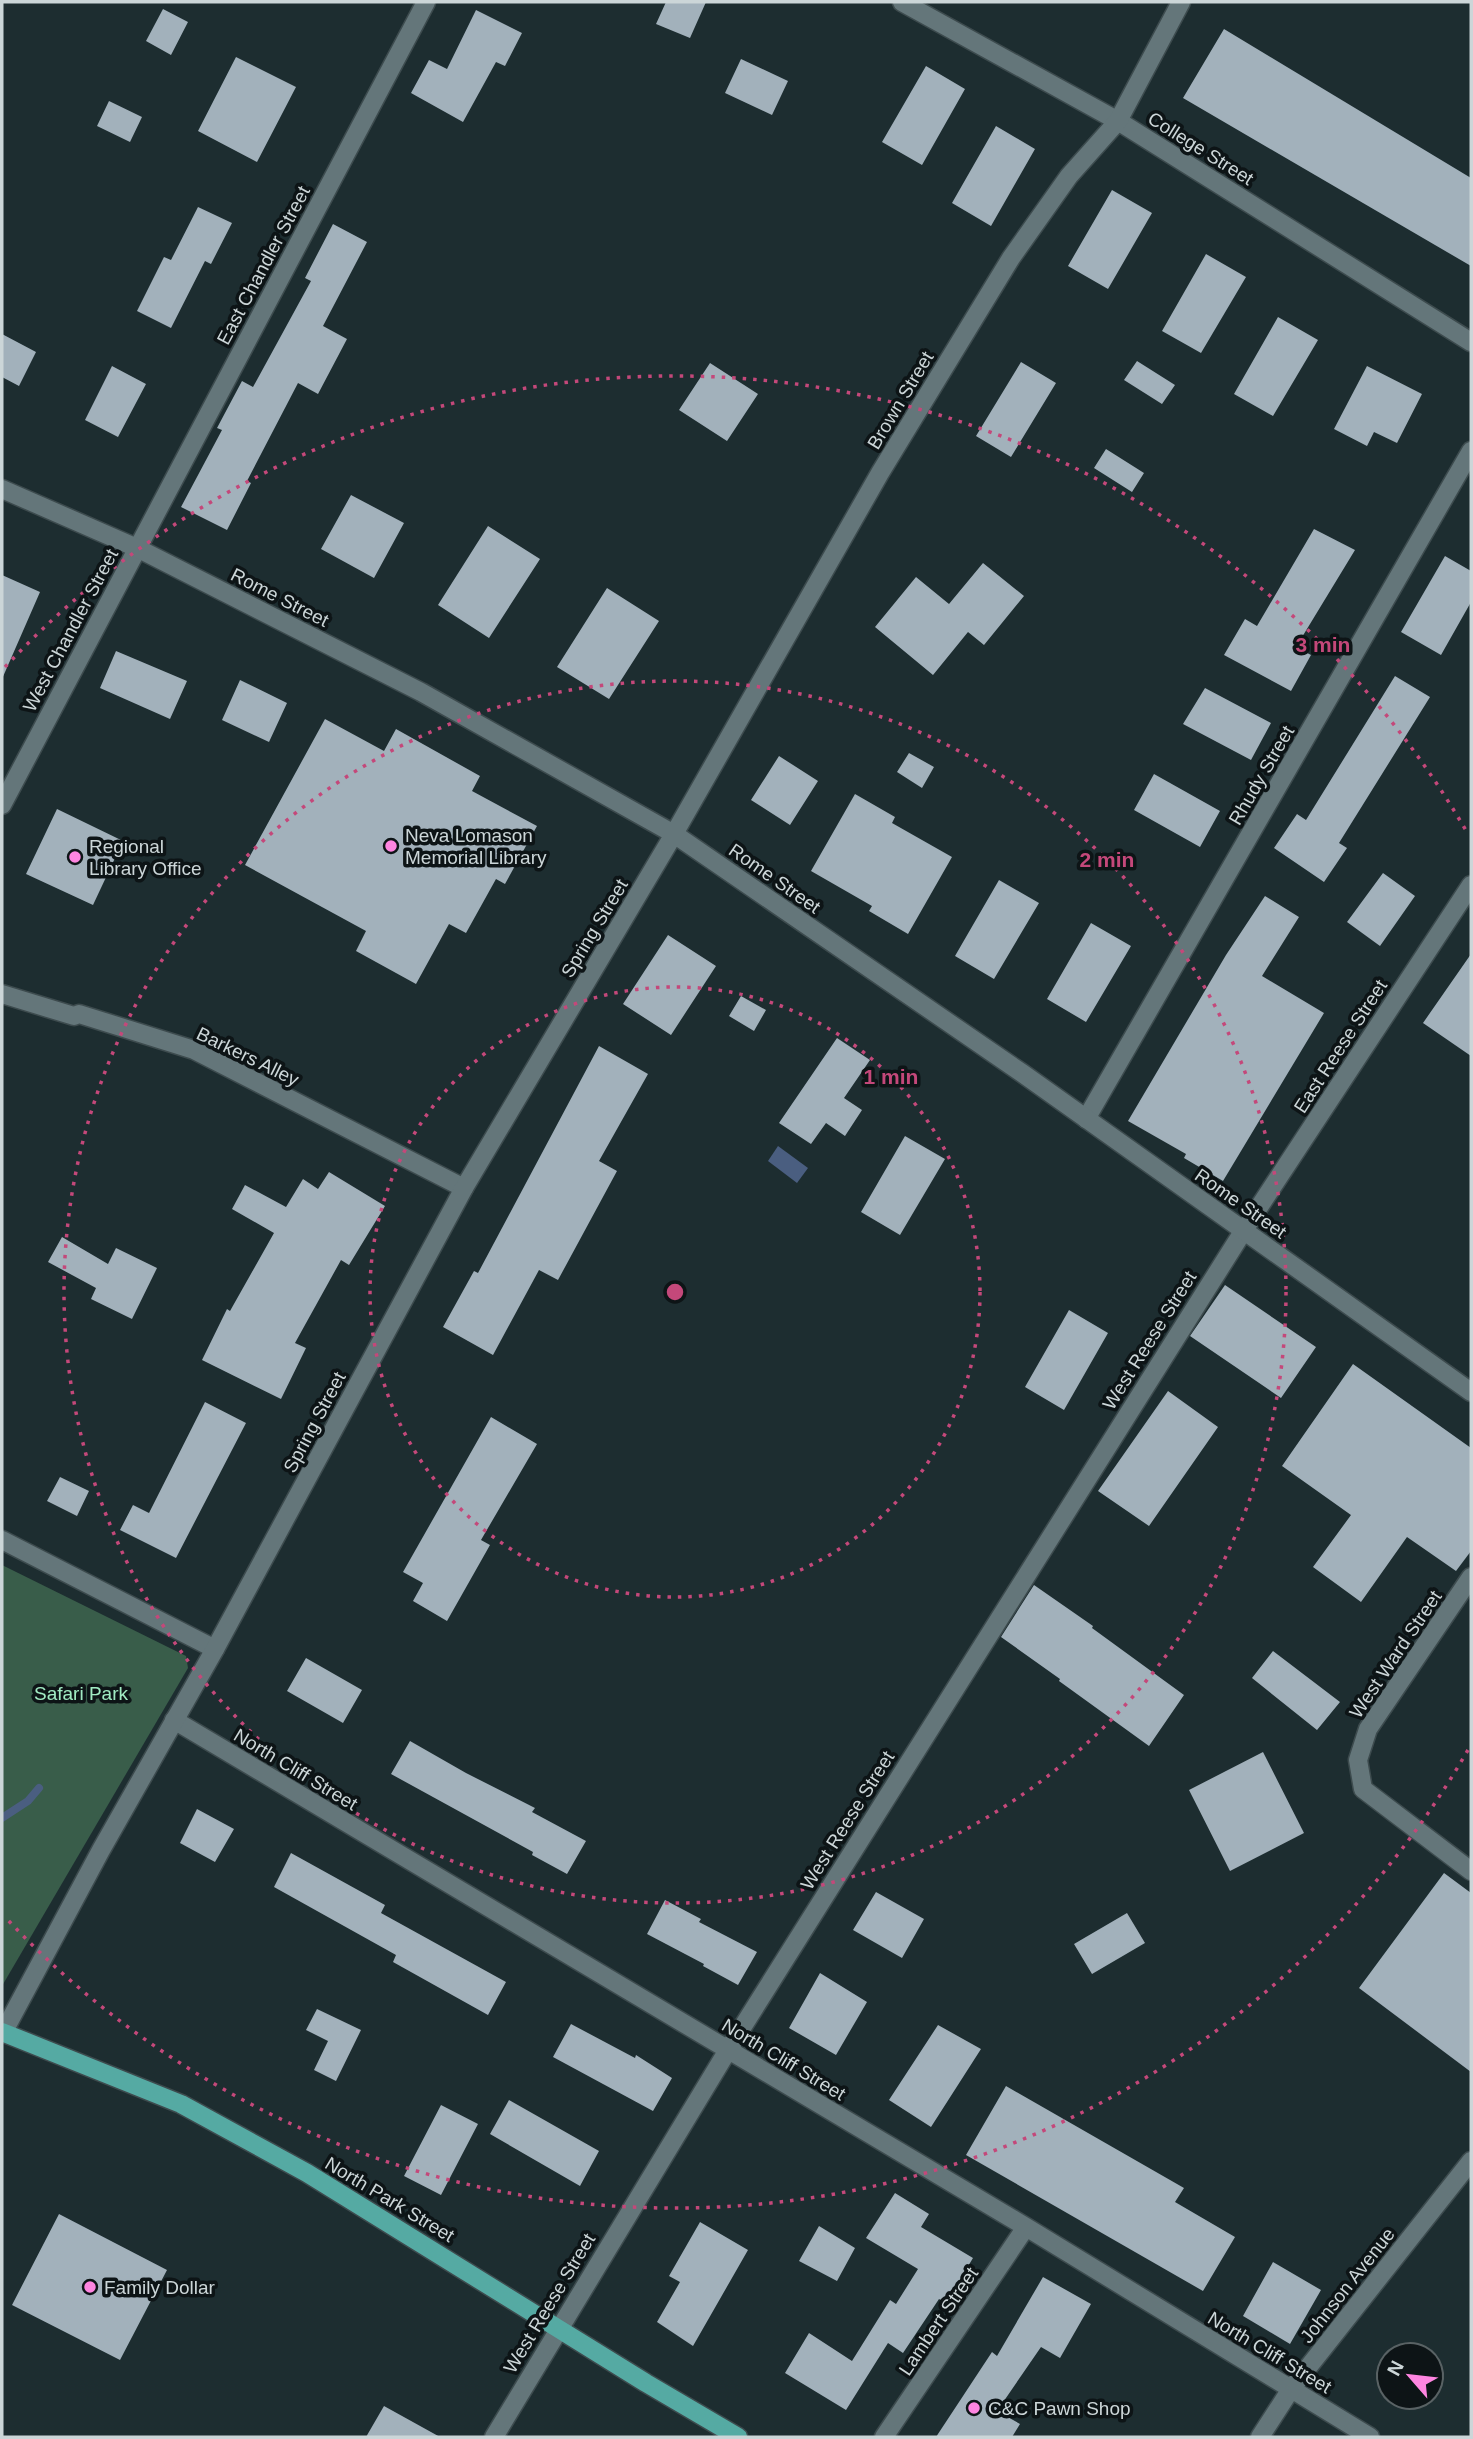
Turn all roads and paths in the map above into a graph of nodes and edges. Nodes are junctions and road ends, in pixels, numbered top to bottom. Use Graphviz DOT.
graph roads {
  1 [pos="426,2"];
  2 [pos="902,2"];
  3 [pos="1181,2"];
  4 [pos="1118,121"];
  5 [pos="1471,342"];
  6 [pos="1471,452"];
  7 [pos="2,489"];
  8 [pos="137,548"];
  9 [pos="2,805"];
  10 [pos="674,834"];
  11 [pos="1471,885"];
  12 [pos="2,994"];
  13 [pos="1086,1119"];
  14 [pos="464,1188"];
  15 [pos="1244,1230"];
  16 [pos="1471,1392"];
  17 [pos="2,1541"];
  18 [pos="1471,1577"];
  19 [pos="215,1649"];
  20 [pos="174,1720"];
  21 [pos="1471,1871"];
  22 [pos="2,2034"];
  23 [pos="728,2050"];
  24 [pos="1471,2161"];
  25 [pos="1026,2227"];
  26 [pos="558,2328"];
  27 [pos="1291,2389"];
  28 [pos="494,2437"];
  29 [pos="738,2437"];
  30 [pos="884,2437"];
  31 [pos="1260,2437"];
  32 [pos="1370,2437"];
  1 -- 8 [label="street, East Chandler Street"];
  2 -- 4 [label="street, College Street"];
  3 -- 4 [label="street, Brown Street"];
  4 -- 5 [label="street, College Street"];
  4 -- 10 [label="street, Brown Street"];
  6 -- 13 [label="street, Rhudy Street"];
  7 -- 8 [label="street, Rome Street"];
  8 -- 9 [label="street, West Chandler Street"];
  8 -- 10 [label="street, Rome Street"];
  10 -- 13 [label="street, Rome Street"];
  10 -- 14 [label="street, Spring Street"];
  11 -- 15 [label="street, East Reese Street"];
  12 -- 14 [label="street, Barkers Alley"];
  13 -- 15 [label="street, Rome Street"];
  14 -- 19 [label="street, Spring Street"];
  15 -- 16 [label="street, Rome Street"];
  15 -- 23 [label="street, West Reese Street"];
  17 -- 19 [label="street"];
  18 -- 21 [label="street, West Ward Street"];
  19 -- 20 [label="street, Spring Street"];
  20 -- 22 [label="street, Spring Street"];
  20 -- 23 [label="street, North Cliff Street"];
  22 -- 26 [label="main road, North Park Street"];
  23 -- 25 [label="street, North Cliff Street"];
  23 -- 26 [label="street, West Reese Street"];
  24 -- 27 [label="street, Johnson Avenue"];
  25 -- 27 [label="street, North Cliff Street"];
  25 -- 30 [label="street, Lambert Street"];
  26 -- 28 [label="street, West Reese Street"];
  26 -- 29 [label="main road, North Park Street"];
  27 -- 31 [label="street, Johnson Avenue"];
  27 -- 32 [label="street, North Cliff Street"];
}
